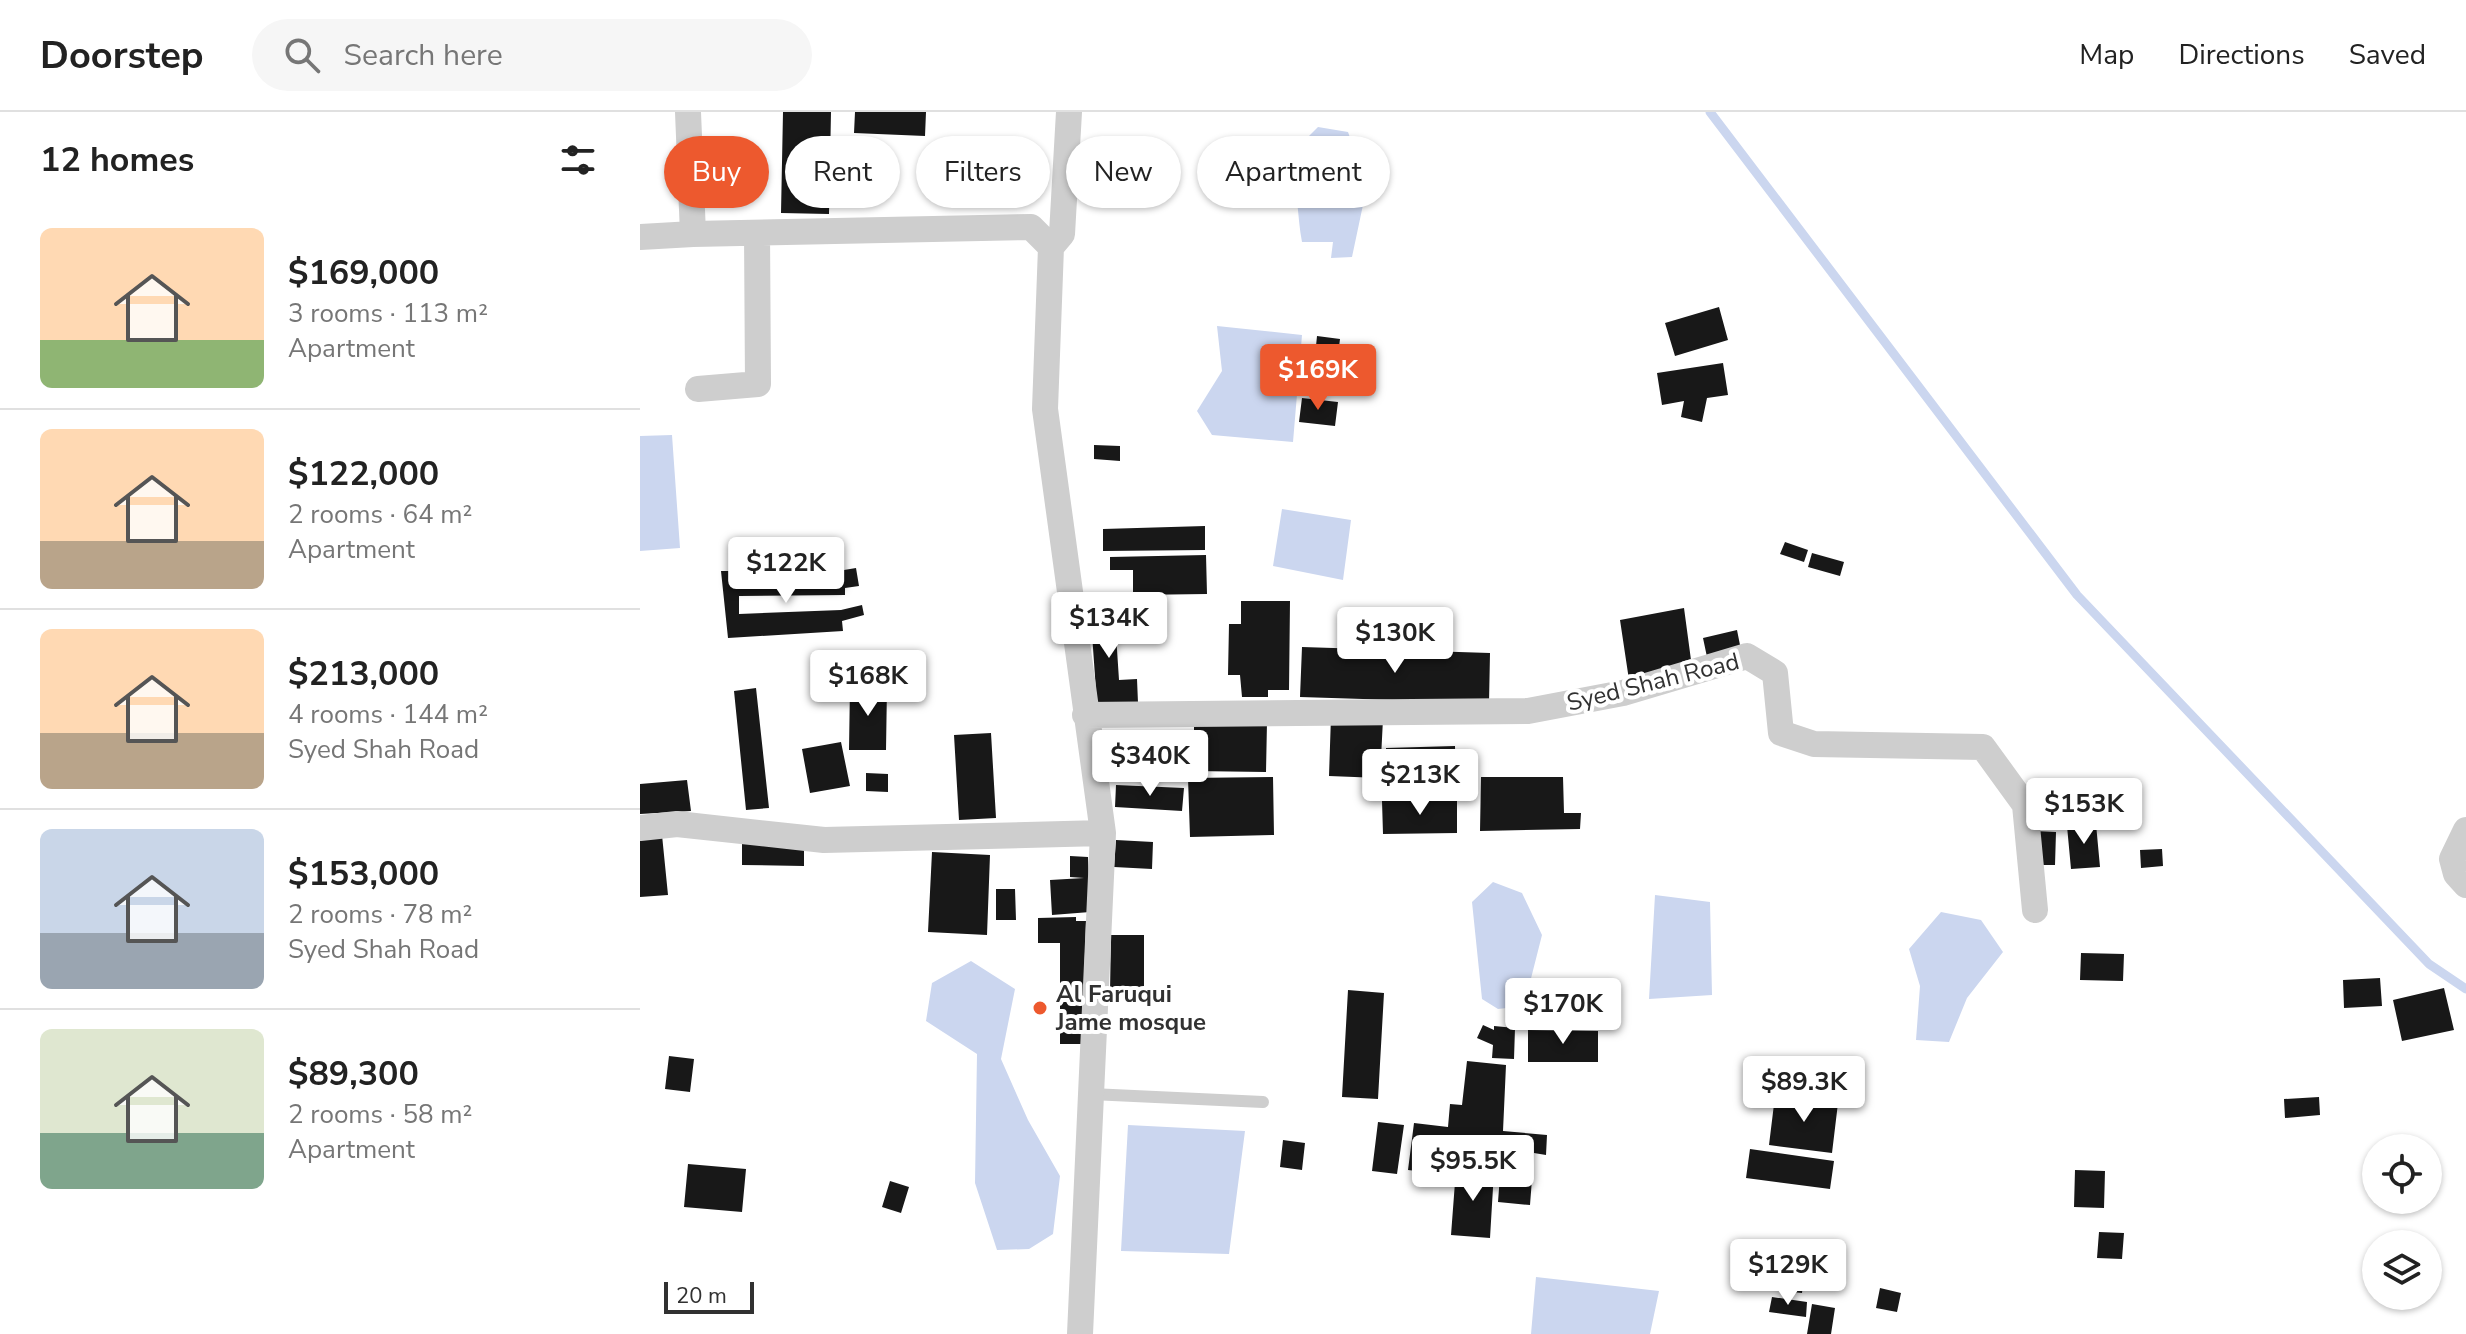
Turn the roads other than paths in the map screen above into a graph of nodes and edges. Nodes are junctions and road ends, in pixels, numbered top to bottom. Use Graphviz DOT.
graph roads {
  1 [pos="688,112"];
  2 [pos="1069,112"];
  3 [pos="757,233"];
  4 [pos="693,234"];
  5 [pos="640,237"];
  6 [pos="1051,247"];
  7 [pos="698,389"];
  8 [pos="1085,715"];
  9 [pos="640,828"];
  10 [pos="2466,830"];
  11 [pos="1103,833"];
  12 [pos="2466,885"];
  13 [pos="2035,910"];
  14 [pos="1091,1094"];
  15 [pos="1263,1102"];
  16 [pos="1080,1334"];
  1 -- 4 [label="street"];
  2 -- 6 [label="street"];
  3 -- 4 [label="street"];
  3 -- 6 [label="street"];
  3 -- 7 [label="street"];
  4 -- 5 [label="street"];
  6 -- 8 [label="street"];
  8 -- 11 [label="street"];
  8 -- 13 [label="street, Syed Shah Road"];
  9 -- 11 [label="street"];
  10 -- 12 [label="street"];
  11 -- 14 [label="street"];
  14 -- 15 [label="lane"];
  14 -- 16 [label="street"];
}
